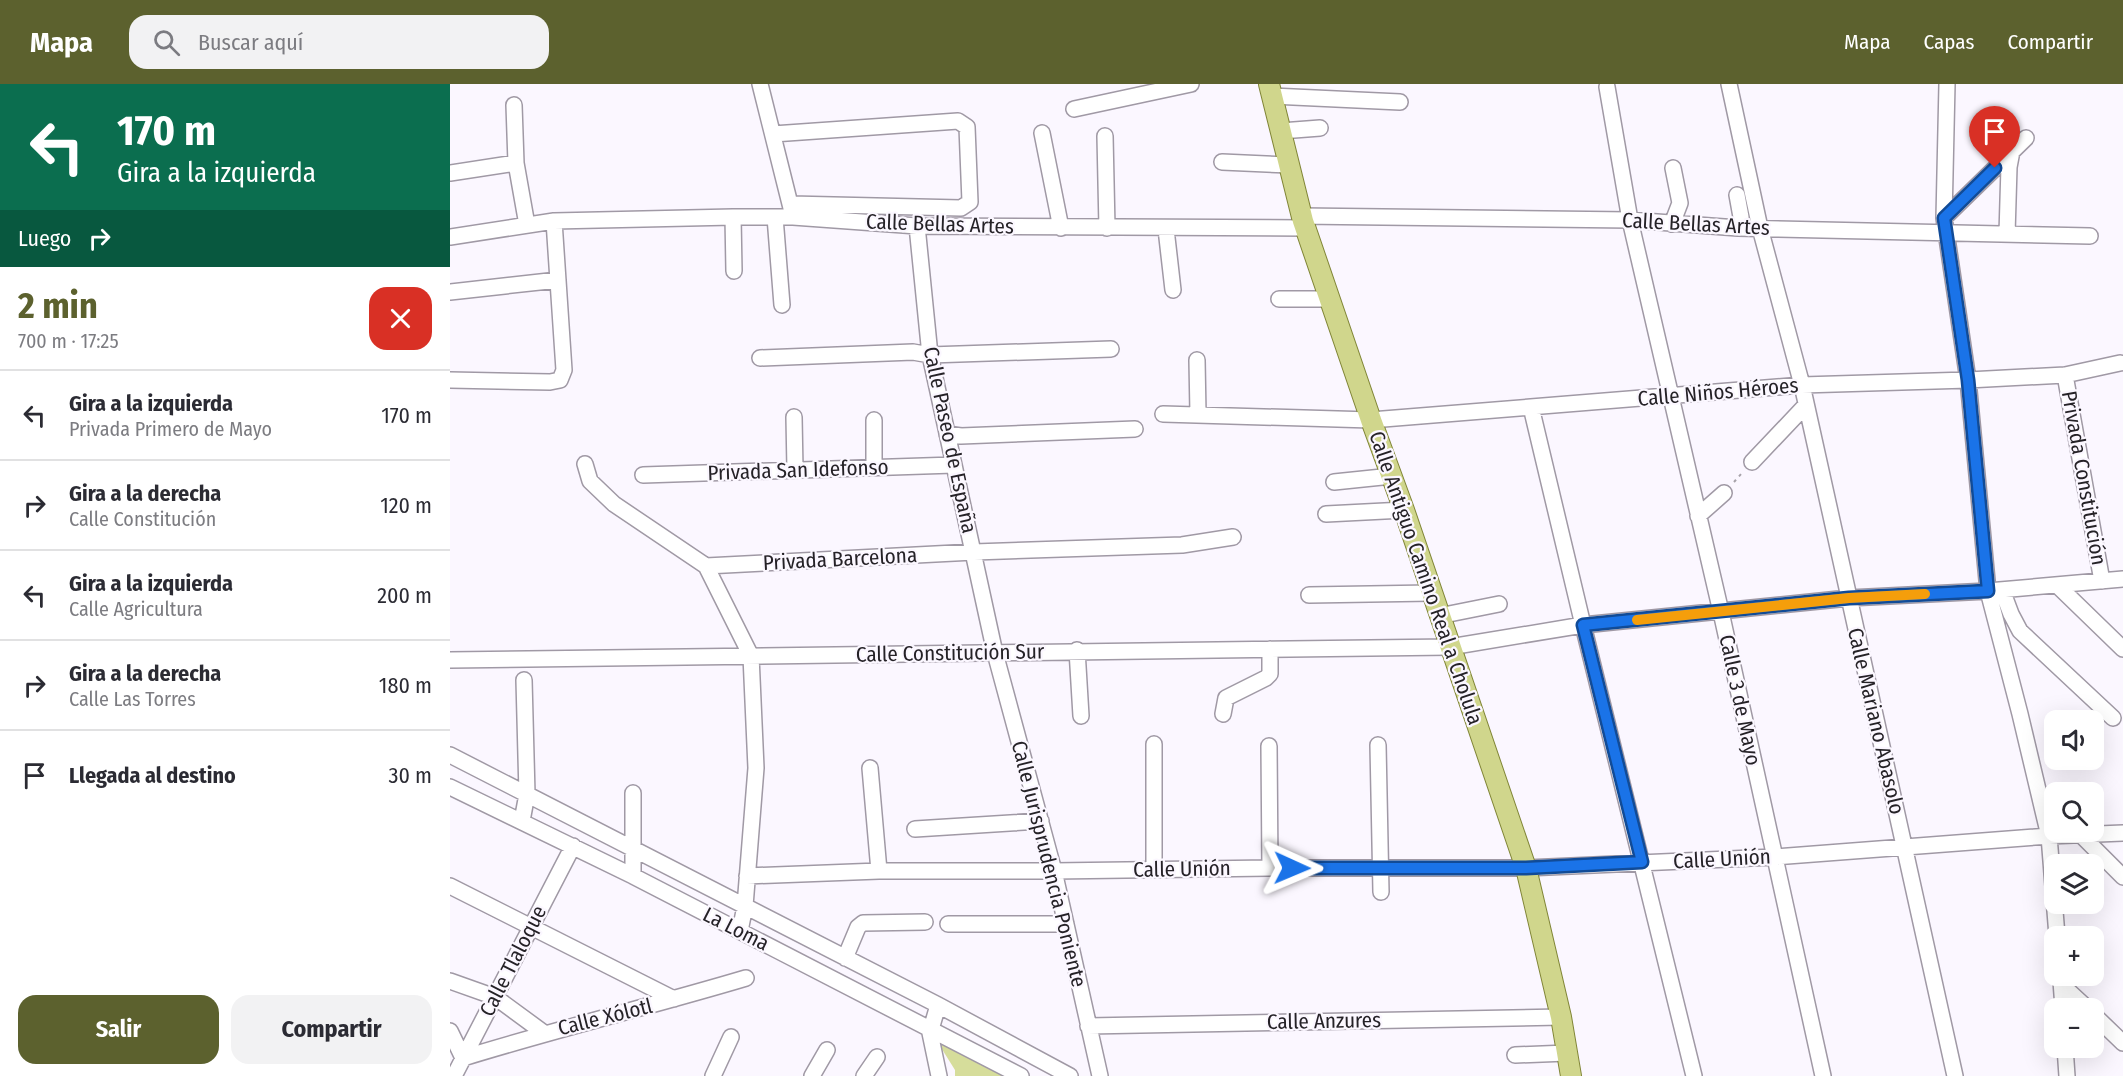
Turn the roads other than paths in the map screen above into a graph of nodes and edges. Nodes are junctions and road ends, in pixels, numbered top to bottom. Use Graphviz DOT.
graph roads {
  1 [pos="760,84"];
  2 [pos="1191,84"];
  3 [pos="1729,84"];
  4 [pos="1947,84"];
  5 [pos="1607,87"];
  6 [pos="1271,90"];
  7 [pos="1400,102"];
  8 [pos="514,105"];
  9 [pos="1074,109"];
  10 [pos="1320,128"];
  11 [pos="1281,131"];
  12 [pos="1042,133"];
  13 [pos="773,134"];
  14 [pos="1105,136"];
  15 [pos="2026,138"];
  16 [pos="2012,151"];
  17 [pos="1222,162"];
  18 [pos="516,163"];
  19 [pos="1289,165"];
  20 [pos="1673,168"];
  21 [pos="450,172"];
  22 [pos="1737,195"];
  23 [pos="792,210"];
  24 [pos="732,217"];
  25 [pos="775,217"];
  26 [pos="1944,218"];
  27 [pos="1630,220"];
  28 [pos="554,221"];
  29 [pos="1303,222"];
  30 [pos="1672,224"];
  31 [pos="527,225"];
  32 [pos="917,226"];
  33 [pos="1061,228"];
  34 [pos="1107,228"];
  35 [pos="1738,228"];
  36 [pos="1760,228"];
  37 [pos="1166,229"];
  38 [pos="1948,234"];
  39 [pos="2007,234"];
  40 [pos="2090,236"];
  41 [pos="450,237"];
  42 [pos="734,271"];
  43 [pos="558,280"];
  44 [pos="1173,290"];
  45 [pos="450,292"];
  46 [pos="1279,299"];
  47 [pos="1329,299"];
  48 [pos="782,305"];
  49 [pos="1111,349"];
  50 [pos="930,355"];
  51 [pos="760,358"];
  52 [pos="1197,360"];
  53 [pos="2120,363"];
  54 [pos="2065,375"];
  55 [pos="450,380"];
  56 [pos="1968,380"];
  57 [pos="1802,385"];
  58 [pos="1669,396"];
  59 [pos="1806,405"];
  60 [pos="1531,407"];
  61 [pos="1163,414"];
  62 [pos="1198,414"];
  63 [pos="794,417"];
  64 [pos="874,420"];
  65 [pos="1371,420"];
  66 [pos="1135,429"];
  67 [pos="947,434"];
  68 [pos="1752,462"];
  69 [pos="585,464"];
  70 [pos="954,465"];
  71 [pos="874,467"];
  72 [pos="795,470"];
  73 [pos="643,475"];
  74 [pos="1392,476"];
  75 [pos="1334,482"];
  76 [pos="1724,493"];
  77 [pos="1404,510"];
  78 [pos="1326,514"];
  79 [pos="1698,516"];
  80 [pos="1233,537"];
  81 [pos="974,552"];
  82 [pos="706,566"];
  83 [pos="2123,579"];
  84 [pos="2102,581"];
  85 [pos="2058,585"];
  86 [pos="1995,590"];
  87 [pos="1431,593"];
  88 [pos="1309,595"];
  89 [pos="1849,598"];
  90 [pos="1499,604"];
  91 [pos="1721,612"];
  92 [pos="1440,616"];
  93 [pos="1583,625"];
  94 [pos="1450,647"];
  95 [pos="1270,649"];
  96 [pos="2123,649"];
  97 [pos="1077,650"];
  98 [pos="995,653"];
  99 [pos="751,656"];
  100 [pos="450,660"];
  101 [pos="524,680"];
  102 [pos="1223,714"];
  103 [pos="1081,716"];
  104 [pos="2113,718"];
  105 [pos="1154,744"];
  106 [pos="1378,745"];
  107 [pos="1269,746"];
  108 [pos="450,755"];
  109 [pos="870,768"];
  110 [pos="450,787"];
  111 [pos="633,793"];
  112 [pos="527,794"];
  113 [pos="2044,815"];
  114 [pos="522,821"];
  115 [pos="1041,821"];
  116 [pos="915,829"];
  117 [pos="2123,833"];
  118 [pos="2104,834"];
  119 [pos="2044,836"];
  120 [pos="2049,842"];
  121 [pos="2088,842"];
  122 [pos="573,846"];
  123 [pos="1904,847"];
  124 [pos="633,850"];
  125 [pos="1774,857"];
  126 [pos="1642,862"];
  127 [pos="1270,868"];
  128 [pos="1526,868"];
  129 [pos="1154,869"];
  130 [pos="1380,869"];
  131 [pos="879,871"];
  132 [pos="1054,871"];
  133 [pos="633,876"];
  134 [pos="747,876"];
  135 [pos="2123,877"];
  136 [pos="450,886"];
  137 [pos="1381,892"];
  138 [pos="745,906"];
  139 [pos="925,922"];
  140 [pos="948,924"];
  141 [pos="1066,924"];
  142 [pos="531,926"];
  143 [pos="2056,926"];
  144 [pos="740,931"];
  145 [pos="845,958"];
  146 [pos="746,978"];
  147 [pos="450,981"];
  148 [pos="2067,986"];
  149 [pos="495,997"];
  150 [pos="2078,998"];
  151 [pos="674,999"];
  152 [pos="938,1005"];
  153 [pos="1561,1017"];
  154 [pos="2104,1024"];
  155 [pos="1088,1026"];
  156 [pos="930,1030"];
  157 [pos="450,1031"];
  158 [pos="544,1033"];
  159 [pos="731,1037"];
  160 [pos="2123,1042"];
  161 [pos="827,1050"];
  162 [pos="1567,1053"];
  163 [pos="1515,1055"];
  164 [pos="463,1058"];
  165 [pos="877,1058"];
  166 [pos="2066,1058"];
  167 [pos="454,1076"];
  168 [pos="713,1076"];
  169 [pos="812,1076"];
  170 [pos="864,1076"];
  171 [pos="939,1076"];
  172 [pos="1021,1076"];
  173 [pos="1070,1076"];
  174 [pos="1100,1076"];
  175 [pos="1571,1076"];
  176 [pos="1694,1076"];
  177 [pos="1823,1076"];
  178 [pos="1955,1076"];
  179 [pos="2067,1076"];
  1 -- 13 [label="street"];
  2 -- 9 [label="street"];
  3 -- 36 [label="street, Calle Mariano Abasolo"];
  4 -- 26 [label="street"];
  5 -- 27 [label="street, Calle 3 de Mayo"];
  6 -- 7 [label="street"];
  6 -- 11 [label="main road, Calle Antiguo Camino Real a Cholula"];
  8 -- 18 [label="street"];
  10 -- 11 [label="street"];
  11 -- 19 [label="main road, Calle Antiguo Camino Real a Cholula"];
  12 -- 33 [label="street"];
  13 -- 23 [label="street"];
  13 -- 23 [label="street"];
  14 -- 34 [label="street"];
  15 -- 16 [label="street"];
  16 -- 26 [label="street"];
  16 -- 39 [label="street"];
  17 -- 19 [label="street"];
  18 -- 21 [label="street"];
  18 -- 31 [label="street"];
  19 -- 29 [label="main road, Calle Antiguo Camino Real a Cholula"];
  20 -- 30 [label="street"];
  22 -- 35 [label="street"];
  23 -- 25 [label="street, Calle Bellas Artes"];
  23 -- 32 [label="street, Calle Bellas Artes"];
  24 -- 25 [label="street, Calle Bellas Artes"];
  24 -- 28 [label="street, Calle Bellas Artes"];
  24 -- 42 [label="street"];
  25 -- 48 [label="street"];
  26 -- 38 [label="street"];
  27 -- 29 [label="street, Calle Bellas Artes"];
  27 -- 30 [label="street, Calle Bellas Artes"];
  27 -- 58 [label="street, Calle 3 de Mayo"];
  28 -- 31 [label="street, Calle Bellas Artes"];
  28 -- 43 [label="street"];
  29 -- 37 [label="street, Calle Bellas Artes"];
  29 -- 47 [label="main road, Calle Antiguo Camino Real a Cholula"];
  30 -- 35 [label="street, Calle Bellas Artes"];
  31 -- 41 [label="street, Calle Bellas Artes"];
  32 -- 33 [label="street, Calle Bellas Artes"];
  32 -- 50 [label="street, Calle Paseo de España"];
  33 -- 34 [label="street, Calle Bellas Artes"];
  34 -- 37 [label="street, Calle Bellas Artes"];
  35 -- 36 [label="street, Calle Bellas Artes"];
  36 -- 38 [label="street, Calle Bellas Artes"];
  36 -- 57 [label="street, Calle Mariano Abasolo"];
  37 -- 44 [label="street"];
  38 -- 39 [label="street, Calle Bellas Artes"];
  38 -- 56 [label="street"];
  39 -- 40 [label="street, Calle Bellas Artes"];
  43 -- 45 [label="street"];
  43 -- 55 [label="street"];
  46 -- 47 [label="street"];
  47 -- 65 [label="main road, Calle Antiguo Camino Real a Cholula"];
  49 -- 50 [label="street"];
  50 -- 51 [label="street"];
  50 -- 67 [label="street, Calle Paseo de España"];
  52 -- 62 [label="street"];
  53 -- 54 [label="street, Calle Niños Héroes"];
  54 -- 56 [label="street, Calle Niños Héroes"];
  54 -- 84 [label="street, Privada Constitución"];
  56 -- 57 [label="street, Calle Niños Héroes"];
  56 -- 86 [label="street"];
  57 -- 58 [label="street, Calle Niños Héroes"];
  57 -- 59 [label="street, Calle Mariano Abasolo"];
  58 -- 60 [label="street, Calle Niños Héroes"];
  58 -- 79 [label="street, Calle 3 de Mayo"];
  59 -- 68 [label="street"];
  59 -- 89 [label="street, Calle Mariano Abasolo"];
  60 -- 65 [label="street, Calle Niños Héroes"];
  60 -- 93 [label="street"];
  61 -- 62 [label="street, Calle Niños Héroes"];
  62 -- 65 [label="street, Calle Niños Héroes"];
  63 -- 72 [label="street"];
  64 -- 71 [label="street"];
  65 -- 74 [label="main road, Calle Antiguo Camino Real a Cholula"];
  66 -- 67 [label="street"];
  67 -- 70 [label="street, Calle Paseo de España"];
  69 -- 82 [label="street"];
  70 -- 71 [label="street, Privada San Idefonso"];
  70 -- 81 [label="street, Calle Paseo de España"];
  71 -- 72 [label="street, Privada San Idefonso"];
  72 -- 73 [label="street, Privada San Idefonso"];
  74 -- 75 [label="street"];
  74 -- 77 [label="main road, Calle Antiguo Camino Real a Cholula"];
  76 -- 79 [label="street"];
  77 -- 78 [label="street"];
  77 -- 87 [label="main road, Calle Antiguo Camino Real a Cholula"];
  79 -- 91 [label="street, Calle 3 de Mayo"];
  80 -- 81 [label="street, Privada Barcelona"];
  81 -- 82 [label="street, Privada Barcelona"];
  81 -- 98 [label="street, Calle Paseo de España"];
  82 -- 99 [label="street"];
  83 -- 84 [label="street, Calle Constitución Sur"];
  84 -- 85 [label="street, Calle Constitución Sur"];
  85 -- 86 [label="street, Calle Constitución Sur"];
  85 -- 96 [label="street"];
  86 -- 89 [label="street, Calle Constitución Sur"];
  86 -- 104 [label="street"];
  86 -- 113 [label="street"];
  87 -- 88 [label="street"];
  87 -- 92 [label="main road, Calle Antiguo Camino Real a Cholula"];
  89 -- 91 [label="street, Calle Constitución Sur"];
  89 -- 123 [label="street, Calle Mariano Abasolo"];
  90 -- 92 [label="street"];
  91 -- 93 [label="street, Calle Constitución Sur"];
  91 -- 125 [label="street, Calle 3 de Mayo"];
  92 -- 94 [label="main road, Calle Antiguo Camino Real a Cholula"];
  93 -- 94 [label="street, Calle Constitución Sur"];
  93 -- 126 [label="street"];
  94 -- 95 [label="street, Calle Constitución Sur"];
  94 -- 128 [label="main road, Calle Antiguo Camino Real a Cholula"];
  95 -- 97 [label="street, Calle Constitución Sur"];
  95 -- 102 [label="street"];
  97 -- 98 [label="street, Calle Constitución Sur"];
  97 -- 103 [label="street"];
  98 -- 99 [label="street, Calle Constitución Sur"];
  98 -- 115 [label="street, Calle Jurisprudencia Poniente"];
  99 -- 100 [label="street, Calle Constitución Sur"];
  99 -- 134 [label="street"];
  101 -- 112 [label="street"];
  105 -- 129 [label="street"];
  106 -- 130 [label="street"];
  107 -- 127 [label="street"];
  108 -- 112 [label="street"];
  109 -- 131 [label="street"];
  110 -- 114 [label="street, La Loma"];
  111 -- 124 [label="street"];
  112 -- 114 [label="street"];
  112 -- 124 [label="street"];
  114 -- 122 [label="street, La Loma"];
  115 -- 116 [label="street"];
  115 -- 132 [label="street, Calle Jurisprudencia Poniente"];
  117 -- 118 [label="street, Calle Unión"];
  119 -- 123 [label="street, Calle Unión"];
  120 -- 143 [label="street"];
  121 -- 135 [label="street"];
  122 -- 133 [label="street, La Loma"];
  122 -- 142 [label="street, Calle Tlaloque"];
  123 -- 125 [label="street, Calle Unión"];
  123 -- 178 [label="street, Calle Mariano Abasolo"];
  124 -- 133 [label="street"];
  124 -- 138 [label="street"];
  125 -- 126 [label="street, Calle Unión"];
  125 -- 177 [label="street, Calle 3 de Mayo"];
  126 -- 128 [label="street, Calle Unión"];
  126 -- 176 [label="street"];
  127 -- 129 [label="street, Calle Unión"];
  127 -- 130 [label="street, Calle Unión"];
  128 -- 130 [label="street, Calle Unión"];
  128 -- 153 [label="main road, Calle Antiguo Camino Real a Cholula"];
  129 -- 132 [label="street, Calle Unión"];
  130 -- 137 [label="street"];
  131 -- 132 [label="street, Calle Unión"];
  131 -- 134 [label="street, Calle Unión"];
  132 -- 141 [label="street, Calle Jurisprudencia Poniente"];
  133 -- 144 [label="street, La Loma"];
  134 -- 138 [label="street"];
  136 -- 142 [label="street"];
  138 -- 144 [label="street"];
  138 -- 145 [label="street"];
  139 -- 145 [label="street"];
  140 -- 141 [label="street"];
  141 -- 155 [label="street, Calle Jurisprudencia Poniente"];
  142 -- 149 [label="street, Calle Tlaloque"];
  142 -- 151 [label="street"];
  144 -- 156 [label="street, La Loma"];
  145 -- 152 [label="street"];
  146 -- 151 [label="street, Calle Xólotl"];
  147 -- 149 [label="street"];
  148 -- 150 [label="street"];
  149 -- 158 [label="street"];
  149 -- 164 [label="street, Calle Tlaloque"];
  151 -- 158 [label="street, Calle Xólotl"];
  152 -- 156 [label="street"];
  152 -- 173 [label="street"];
  153 -- 155 [label="street, Calle Anzures"];
  153 -- 162 [label="main road, Calle Antiguo Camino Real a Cholula"];
  154 -- 160 [label="street"];
  155 -- 174 [label="street, Calle Jurisprudencia Poniente"];
  156 -- 171 [label="street"];
  156 -- 172 [label="street, La Loma"];
  157 -- 164 [label="street"];
  158 -- 164 [label="street, Calle Xólotl"];
  159 -- 168 [label="street"];
  161 -- 169 [label="street"];
  162 -- 163 [label="street"];
  162 -- 175 [label="main road, Calle Antiguo Camino Real a Cholula"];
  164 -- 167 [label="street, Calle Tlaloque"];
  165 -- 170 [label="street"];
  166 -- 179 [label="street"];
}
